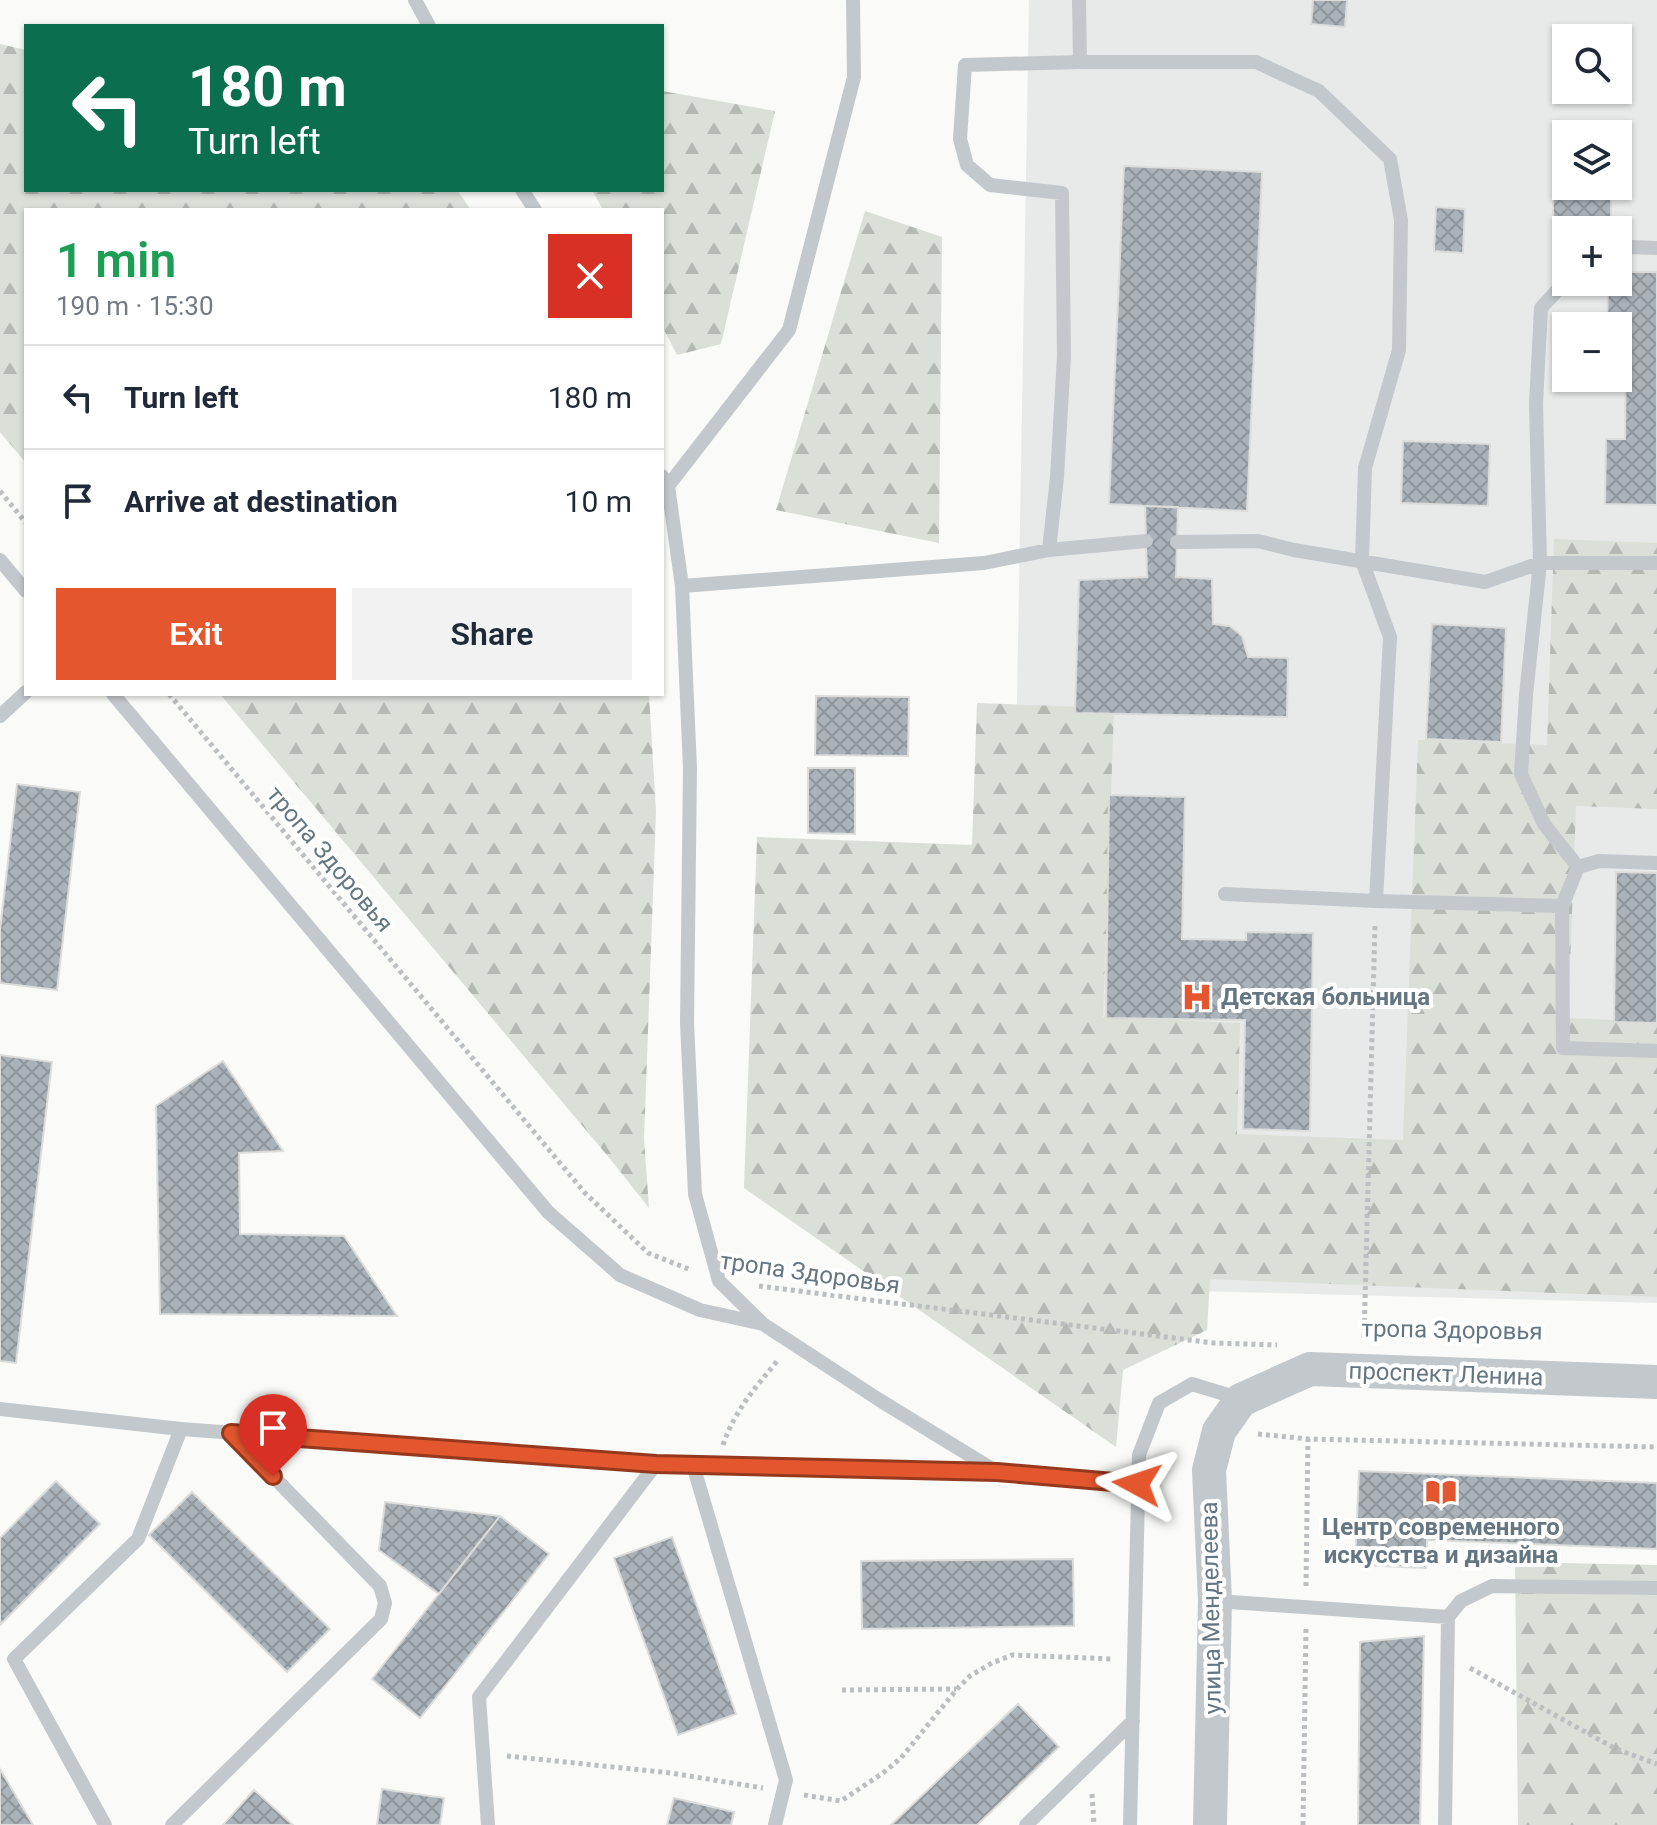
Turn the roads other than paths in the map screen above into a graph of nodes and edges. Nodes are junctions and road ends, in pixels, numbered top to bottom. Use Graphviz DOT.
graph roads {
  1 [pos="415,0"];
  2 [pos="853,0"];
  3 [pos="1079,0"];
  4 [pos="428,24"];
  5 [pos="1080,62"];
  6 [pos="1632,247"];
  7 [pos="1657,248"];
  8 [pos="1552,296"];
  9 [pos="665,481"];
  10 [pos="1146,541"];
  11 [pos="1177,542"];
  12 [pos="1049,550"];
  13 [pos="0,560"];
  14 [pos="1362,561"];
  15 [pos="1540,563"];
  16 [pos="1657,563"];
  17 [pos="682,586"];
  18 [pos="24,589"];
  19 [pos="24,694"];
  20 [pos="115,696"];
  21 [pos="0,716"];
  22 [pos="1657,863"];
  23 [pos="1578,867"];
  24 [pos="1225,894"];
  25 [pos="1376,901"];
  26 [pos="1562,906"];
  27 [pos="1657,1051"];
  28 [pos="763,1324"];
  29 [pos="1657,1382"];
  30 [pos="1241,1400"];
  31 [pos="0,1409"];
  32 [pos="181,1429"];
  33 [pos="231,1433"];
  34 [pos="656,1464"];
  35 [pos="693,1465"];
  36 [pos="997,1472"];
  37 [pos="1137,1484"];
  38 [pos="1657,1588"];
  39 [pos="1215,1601"];
  40 [pos="1448,1617"];
  41 [pos="1133,1721"];
  42 [pos="105,1825"];
  43 [pos="172,1825"];
  44 [pos="488,1825"];
  45 [pos="775,1825"];
  46 [pos="1026,1825"];
  47 [pos="1130,1825"];
  48 [pos="1210,1825"];
  49 [pos="1445,1825"];
  1 -- 4 [label="lane"];
  2 -- 9 [label="lane"];
  3 -- 5 [label="lane"];
  5 -- 12 [label="lane"];
  5 -- 14 [label="lane"];
  6 -- 7 [label="lane"];
  8 -- 15 [label="lane"];
  9 -- 17 [label="lane"];
  10 -- 12 [label="lane"];
  11 -- 14 [label="lane"];
  12 -- 17 [label="lane"];
  13 -- 18 [label="lane"];
  14 -- 15 [label="lane"];
  14 -- 25 [label="lane"];
  15 -- 16 [label="lane"];
  15 -- 23 [label="lane"];
  17 -- 28 [label="lane"];
  19 -- 21 [label="lane"];
  20 -- 28 [label="lane"];
  22 -- 23 [label="lane"];
  23 -- 26 [label="lane"];
  24 -- 25 [label="lane"];
  25 -- 26 [label="lane"];
  26 -- 27 [label="lane"];
  28 -- 36 [label="lane"];
  29 -- 30 [label="street, проспект Ленина"];
  30 -- 37 [label="lane"];
  30 -- 39 [label="street, улица Менделеева"];
  31 -- 32 [label="lane"];
  32 -- 33 [label="lane"];
  32 -- 42 [label="lane"];
  33 -- 34 [label="lane"];
  33 -- 43 [label="lane"];
  34 -- 35 [label="lane"];
  34 -- 44 [label="lane"];
  35 -- 36 [label="lane"];
  35 -- 45 [label="lane"];
  36 -- 37 [label="lane"];
  37 -- 41 [label="lane"];
  38 -- 40 [label="lane"];
  39 -- 40 [label="lane"];
  39 -- 48 [label="street, улица Менделеева"];
  40 -- 49 [label="lane"];
  41 -- 46 [label="lane"];
  41 -- 47 [label="lane"];
}
